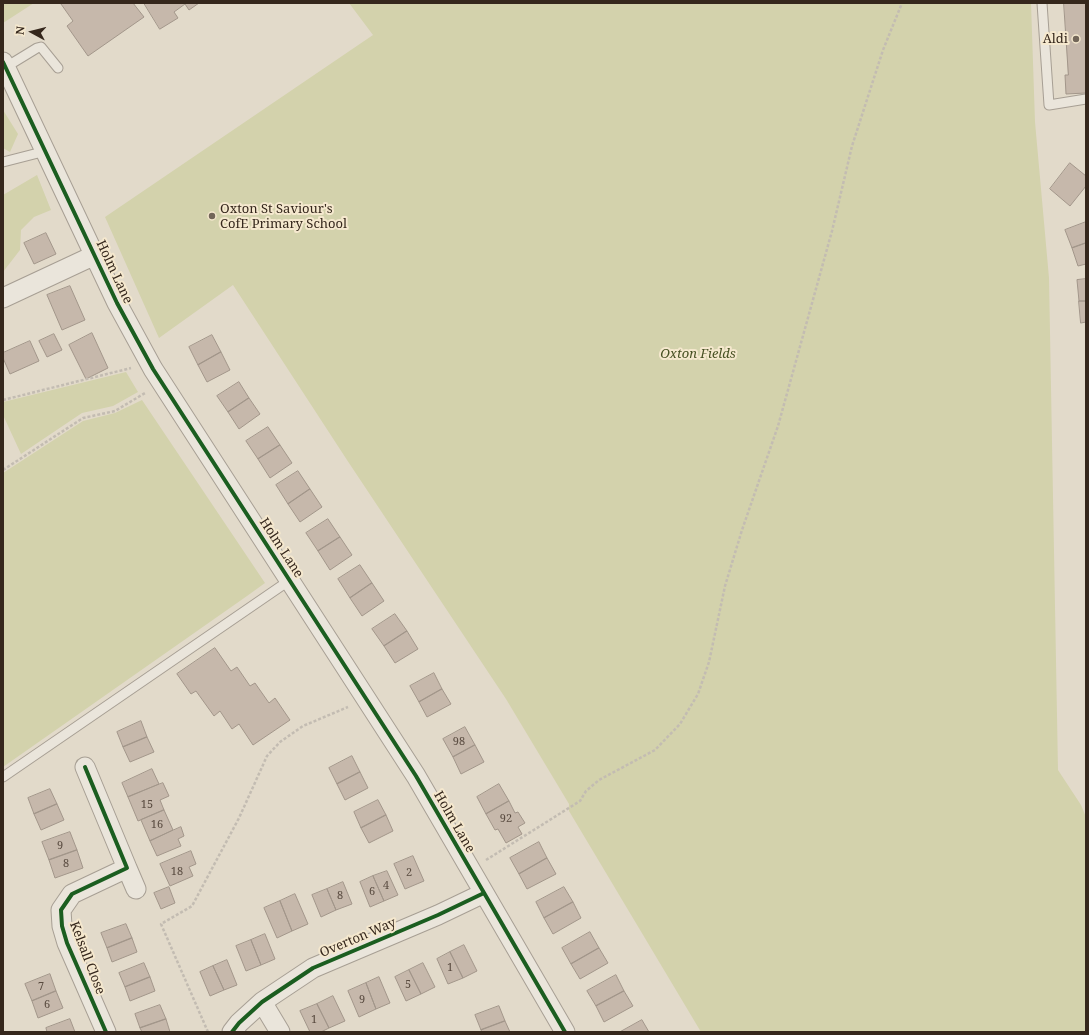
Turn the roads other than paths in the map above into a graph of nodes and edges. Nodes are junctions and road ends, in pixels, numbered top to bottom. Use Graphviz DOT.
graph roads {
  1 [pos="1042,3"];
  2 [pos="4,64"];
  3 [pos="58,68"];
  4 [pos="1086,99"];
  5 [pos="46,152"];
  6 [pos="3,162"];
  7 [pos="95,255"];
  8 [pos="3,298"];
  9 [pos="290,580"];
  10 [pos="85,767"];
  11 [pos="3,777"];
  12 [pos="126,868"];
  13 [pos="136,889"];
  14 [pos="484,893"];
  15 [pos="262,1002"];
  16 [pos="106,1032"];
  17 [pos="232,1032"];
  18 [pos="280,1032"];
  19 [pos="565,1032"];
  1 -- 4 [label="lane"];
  2 -- 3 [label="lane"];
  2 -- 5 [label="street, Holm Lane"];
  5 -- 6 [label="lane"];
  5 -- 7 [label="street, Holm Lane"];
  7 -- 8 [label="street"];
  7 -- 9 [label="street, Holm Lane"];
  9 -- 11 [label="lane"];
  9 -- 14 [label="street, Holm Lane"];
  10 -- 12 [label="street"];
  12 -- 13 [label="street"];
  12 -- 16 [label="street, Kelsall Close"];
  14 -- 15 [label="street, Overton Way"];
  14 -- 19 [label="street, Holm Lane"];
  15 -- 17 [label="street, Overton Way"];
  15 -- 18 [label="street"];
}
